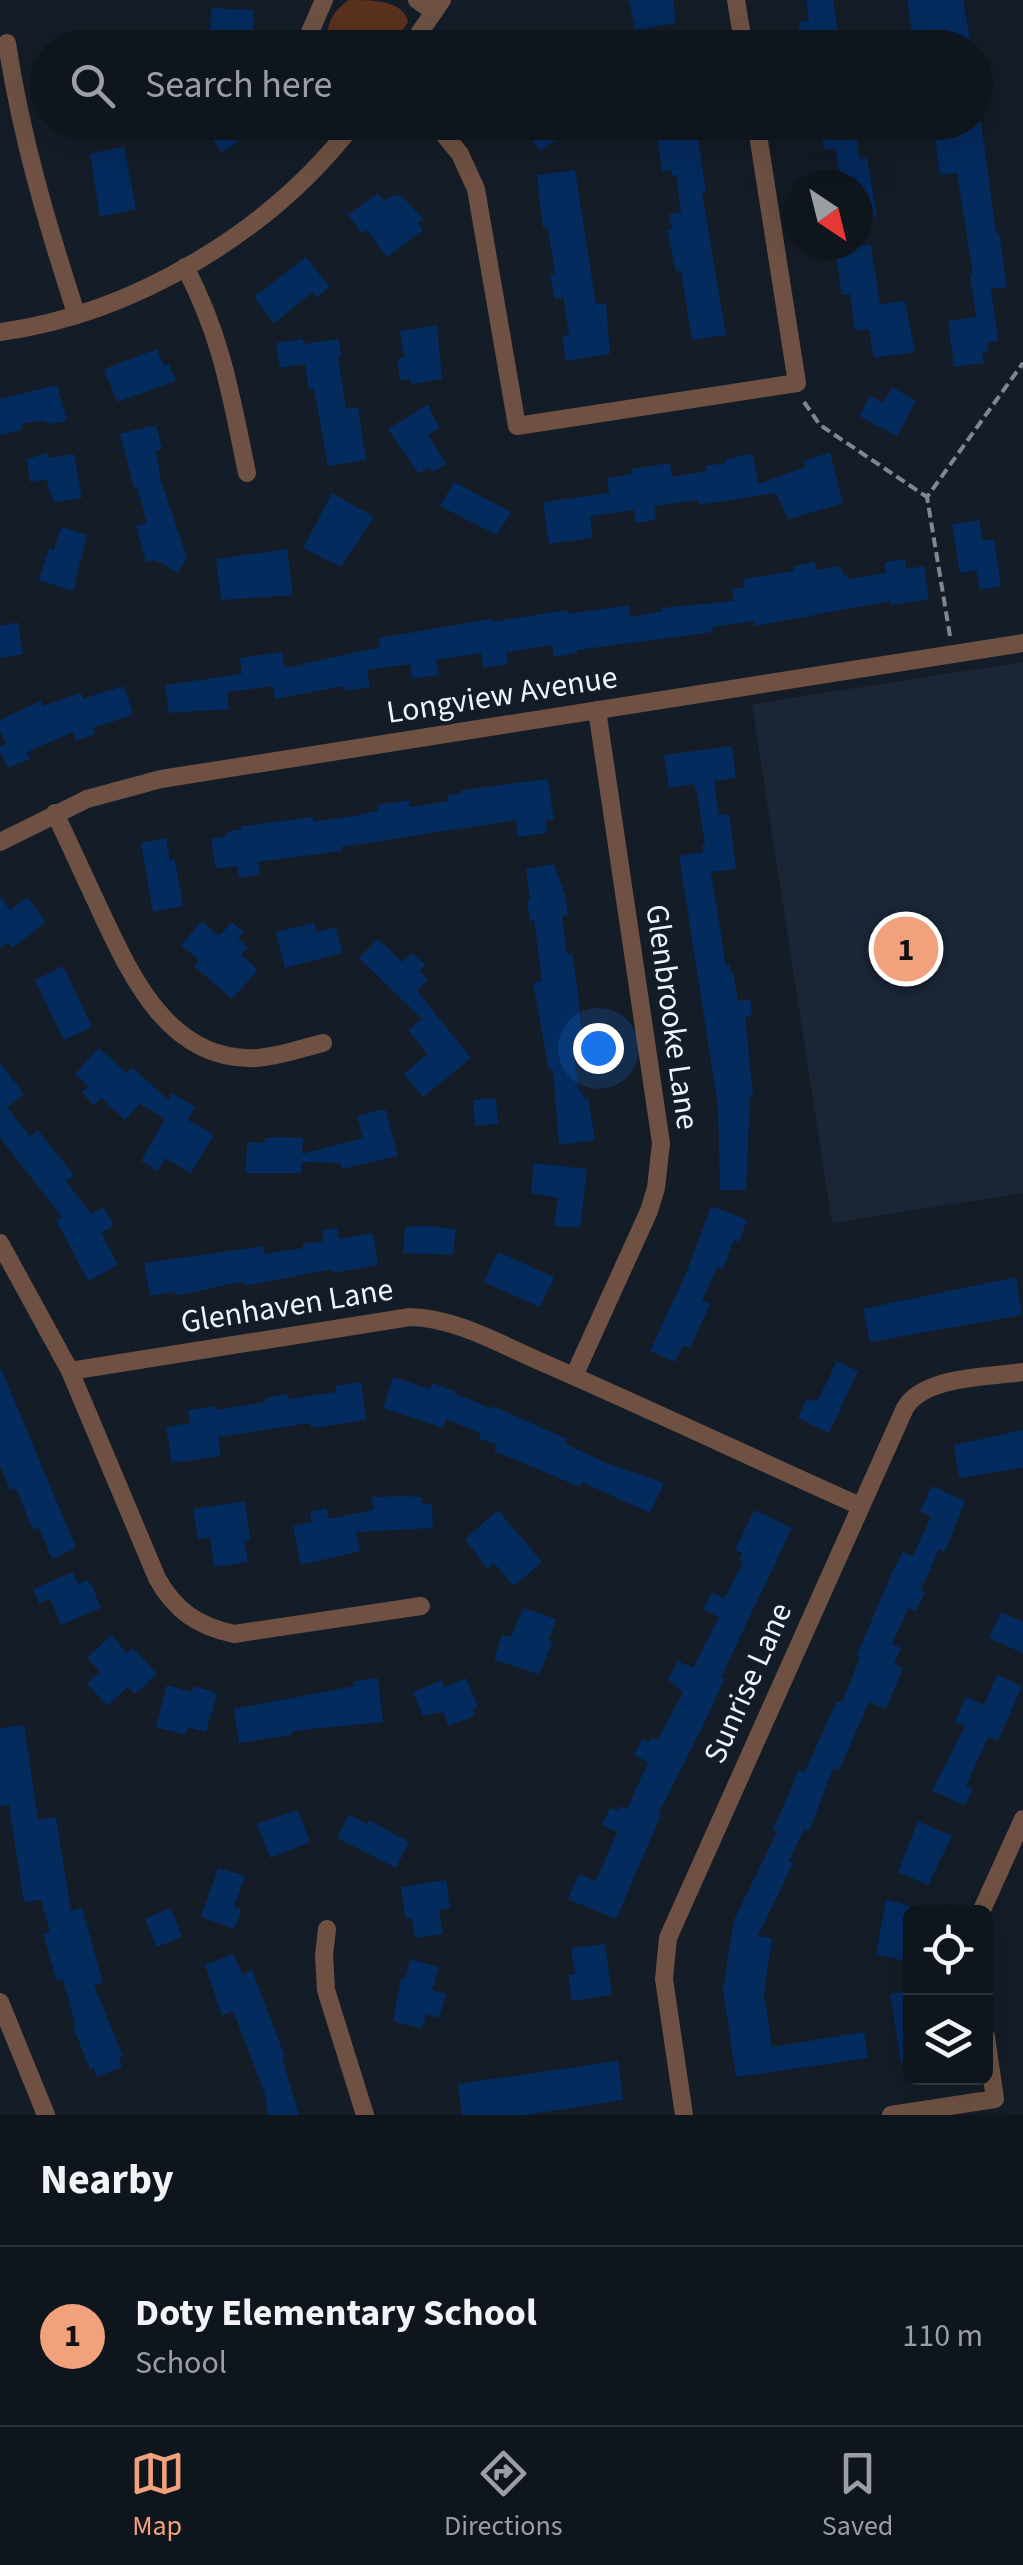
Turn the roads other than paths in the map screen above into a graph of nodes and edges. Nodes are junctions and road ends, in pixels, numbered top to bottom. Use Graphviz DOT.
graph roads {
  1 [pos="324,0"];
  2 [pos="417,0"];
  3 [pos="736,0"];
  4 [pos="438,6"];
  5 [pos="311,30"];
  6 [pos="421,30"];
  7 [pos="741,30"];
  8 [pos="7,43"];
  9 [pos="338,140"];
  10 [pos="449,140"];
  11 [pos="759,140"];
  12 [pos="185,267"];
  13 [pos="76,313"];
  14 [pos="0,332"];
  15 [pos="248,472"];
  16 [pos="1023,643"];
  17 [pos="597,710"];
  18 [pos="55,813"];
  19 [pos="0,842"];
  20 [pos="323,1043"];
  21 [pos="0,1243"];
  22 [pos="70,1370"];
  23 [pos="1023,1372"];
  24 [pos="574,1376"];
  25 [pos="860,1506"];
  26 [pos="420,1606"];
  27 [pos="1023,1820"];
  28 [pos="985,1905"];
  29 [pos="327,1929"];
  30 [pos="0,2002"];
  31 [pos="993,2085"];
  32 [pos="46,2115"];
  33 [pos="365,2115"];
  34 [pos="684,2115"];
  35 [pos="891,2115"];
  1 -- 5 [label="street"];
  2 -- 4 [label="street"];
  3 -- 7 [label="street"];
  4 -- 6 [label="street"];
  8 -- 13 [label="street"];
  9 -- 12 [label="street"];
  10 -- 11 [label="street"];
  12 -- 13 [label="street"];
  12 -- 15 [label="street"];
  13 -- 14 [label="street"];
  16 -- 17 [label="street, Longview Avenue"];
  17 -- 18 [label="street, Longview Avenue"];
  17 -- 24 [label="street, Glenbrooke Lane"];
  18 -- 19 [label="street, Longview Avenue"];
  18 -- 20 [label="street"];
  21 -- 22 [label="street"];
  22 -- 24 [label="street, Glenhaven Lane"];
  22 -- 26 [label="street"];
  23 -- 25 [label="street, Sunrise Lane"];
  24 -- 25 [label="street, Glenhaven Lane"];
  25 -- 34 [label="street, Sunrise Lane"];
  27 -- 28 [label="street"];
  29 -- 33 [label="street"];
  30 -- 32 [label="street"];
  31 -- 35 [label="street"];
}
